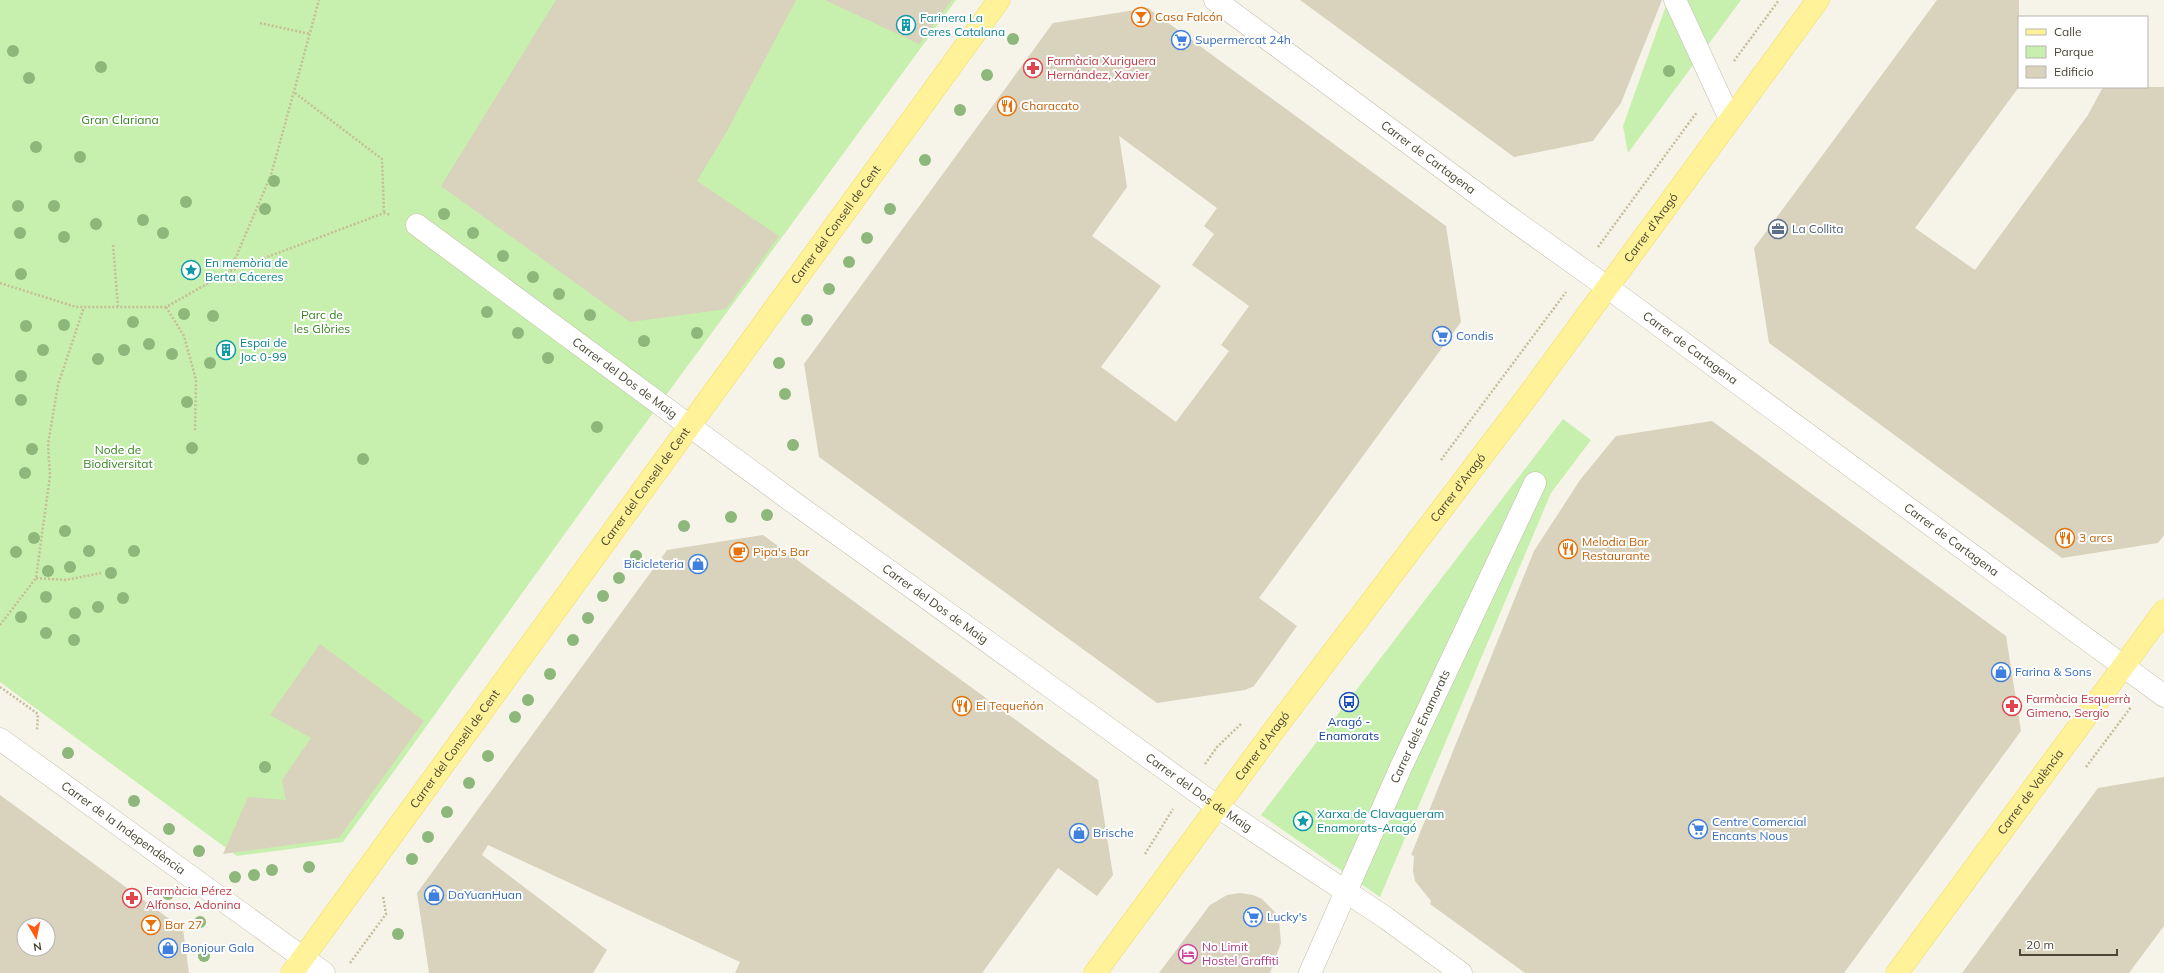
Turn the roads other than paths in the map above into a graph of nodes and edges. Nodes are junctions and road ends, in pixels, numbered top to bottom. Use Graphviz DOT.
graph roads {
  1 [pos="999,0"];
  2 [pos="1215,0"];
  3 [pos="1675,0"];
  4 [pos="1818,0"];
  5 [pos="1730,119"];
  6 [pos="417,226"];
  7 [pos="1607,287"];
  8 [pos="690,426"];
  9 [pos="1535,483"];
  10 [pos="2164,611"];
  11 [pos="2122,667"];
  12 [pos="2164,696"];
  13 [pos="0,738"];
  14 [pos="1218,807"];
  15 [pos="1346,892"];
  16 [pos="298,965"];
  17 [pos="324,973"];
  18 [pos="1095,973"];
  19 [pos="1310,973"];
  20 [pos="1461,973"];
  21 [pos="1897,973"];
  1 -- 8 [label="main road, Carrer del Consell de Cent"];
  2 -- 7 [label="street, Carrer de Cartagena"];
  3 -- 5 [label="street"];
  4 -- 5 [label="main road, Carrer d'Aragó"];
  5 -- 7 [label="main road, Carrer d'Aragó"];
  6 -- 8 [label="street, Carrer del Dos de Maig"];
  7 -- 11 [label="street, Carrer de Cartagena"];
  7 -- 14 [label="main road, Carrer d'Aragó"];
  8 -- 14 [label="street, Carrer del Dos de Maig"];
  8 -- 16 [label="main road, Carrer del Consell de Cent"];
  9 -- 15 [label="street, Carrer dels Enamorats"];
  10 -- 11 [label="main road, Carrer de València"];
  11 -- 12 [label="street, Carrer de Cartagena"];
  11 -- 21 [label="main road, Carrer de València"];
  13 -- 16 [label="street, Carrer de la Independència"];
  14 -- 15 [label="street, Carrer del Dos de Maig"];
  14 -- 18 [label="main road, Carrer d'Aragó"];
  15 -- 19 [label="street, Carrer dels Enamorats"];
  15 -- 20 [label="street, Carrer del Dos de Maig"];
  16 -- 17 [label="street, Carrer de la Independència"];
}
